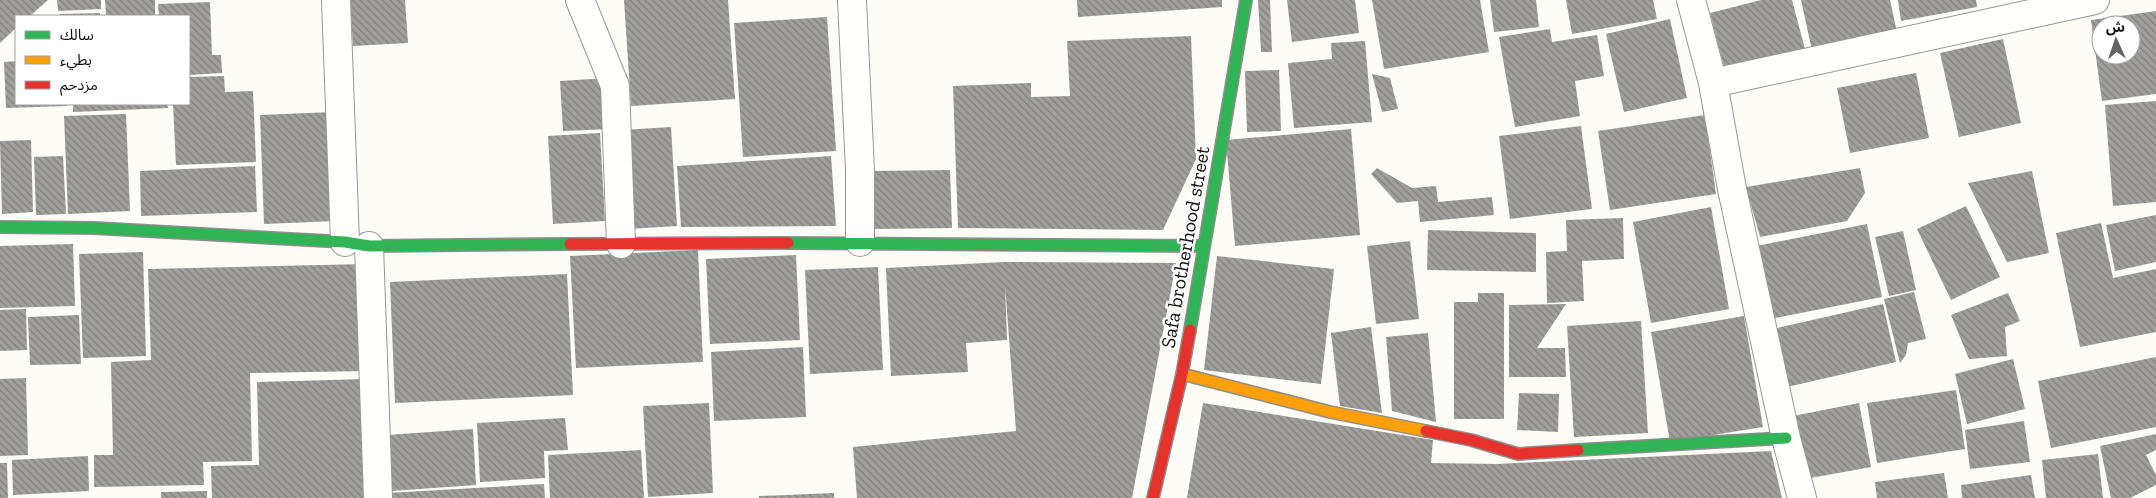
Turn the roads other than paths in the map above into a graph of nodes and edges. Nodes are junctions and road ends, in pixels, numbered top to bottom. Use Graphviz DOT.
graph roads {
  1 [pos="336,0"];
  2 [pos="580,0"];
  3 [pos="852,0"];
  4 [pos="1246,0"];
  5 [pos="1691,0"];
  6 [pos="2095,0"];
  7 [pos="1713,83"];
  8 [pos="0,227"];
  9 [pos="860,242"];
  10 [pos="357,244"];
  11 [pos="621,244"];
  12 [pos="1203,246"];
  13 [pos="1182,374"];
  14 [pos="1786,438"];
  15 [pos="378,498"];
  16 [pos="1153,498"];
  17 [pos="1802,498"];
  1 -- 10 [label="street"];
  2 -- 11 [label="street"];
  3 -- 9 [label="street"];
  4 -- 12 [label="street, Safa brotherhood street"];
  5 -- 7 [label="street"];
  6 -- 7 [label="street"];
  7 -- 14 [label="street"];
  8 -- 10 [label="street"];
  9 -- 11 [label="street"];
  9 -- 12 [label="street"];
  10 -- 11 [label="street"];
  10 -- 15 [label="street"];
  12 -- 13 [label="street, Safa brotherhood street"];
  13 -- 14 [label="street"];
  13 -- 16 [label="street, Safa brotherhood street"];
  14 -- 17 [label="street"];
}
